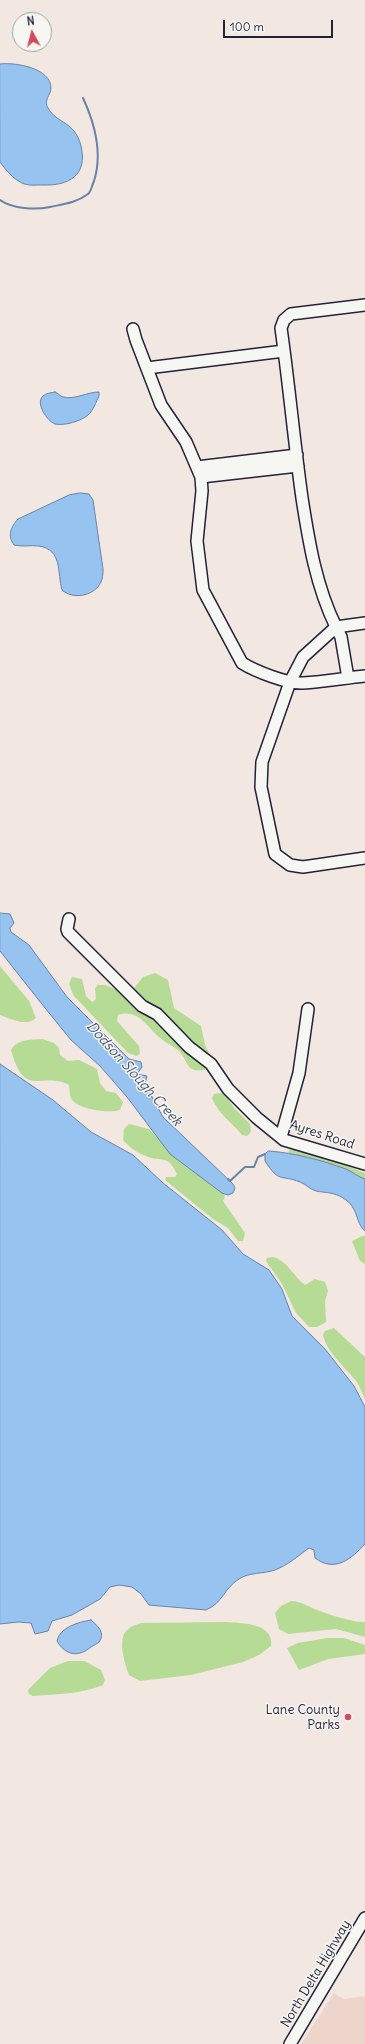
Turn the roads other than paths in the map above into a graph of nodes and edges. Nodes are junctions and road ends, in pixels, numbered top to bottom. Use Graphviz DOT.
graph roads {
  1 [pos="365,305"];
  2 [pos="134,329"];
  3 [pos="284,351"];
  4 [pos="147,368"];
  5 [pos="297,460"];
  6 [pos="199,472"];
  7 [pos="365,623"];
  8 [pos="336,627"];
  9 [pos="365,676"];
  10 [pos="348,678"];
  11 [pos="290,682"];
  12 [pos="365,858"];
  13 [pos="69,919"];
  14 [pos="308,1009"];
  15 [pos="280,1137"];
  16 [pos="365,1164"];
  17 [pos="365,1918"];
  18 [pos="362,1931"];
  19 [pos="290,2044"];
  1 -- 3 [label="street"];
  2 -- 4 [label="street"];
  3 -- 4 [label="street"];
  3 -- 5 [label="street"];
  4 -- 6 [label="street"];
  5 -- 6 [label="street"];
  5 -- 8 [label="street"];
  6 -- 11 [label="street"];
  7 -- 8 [label="street"];
  8 -- 10 [label="street"];
  8 -- 11 [label="street"];
  9 -- 10 [label="street"];
  10 -- 11 [label="street"];
  11 -- 12 [label="street"];
  13 -- 15 [label="street, Ayres Road"];
  14 -- 15 [label="street"];
  15 -- 16 [label="street, Ayres Road"];
  17 -- 18 [label="street, North Delta Highway"];
  18 -- 19 [label="street, North Delta Highway"];
}
